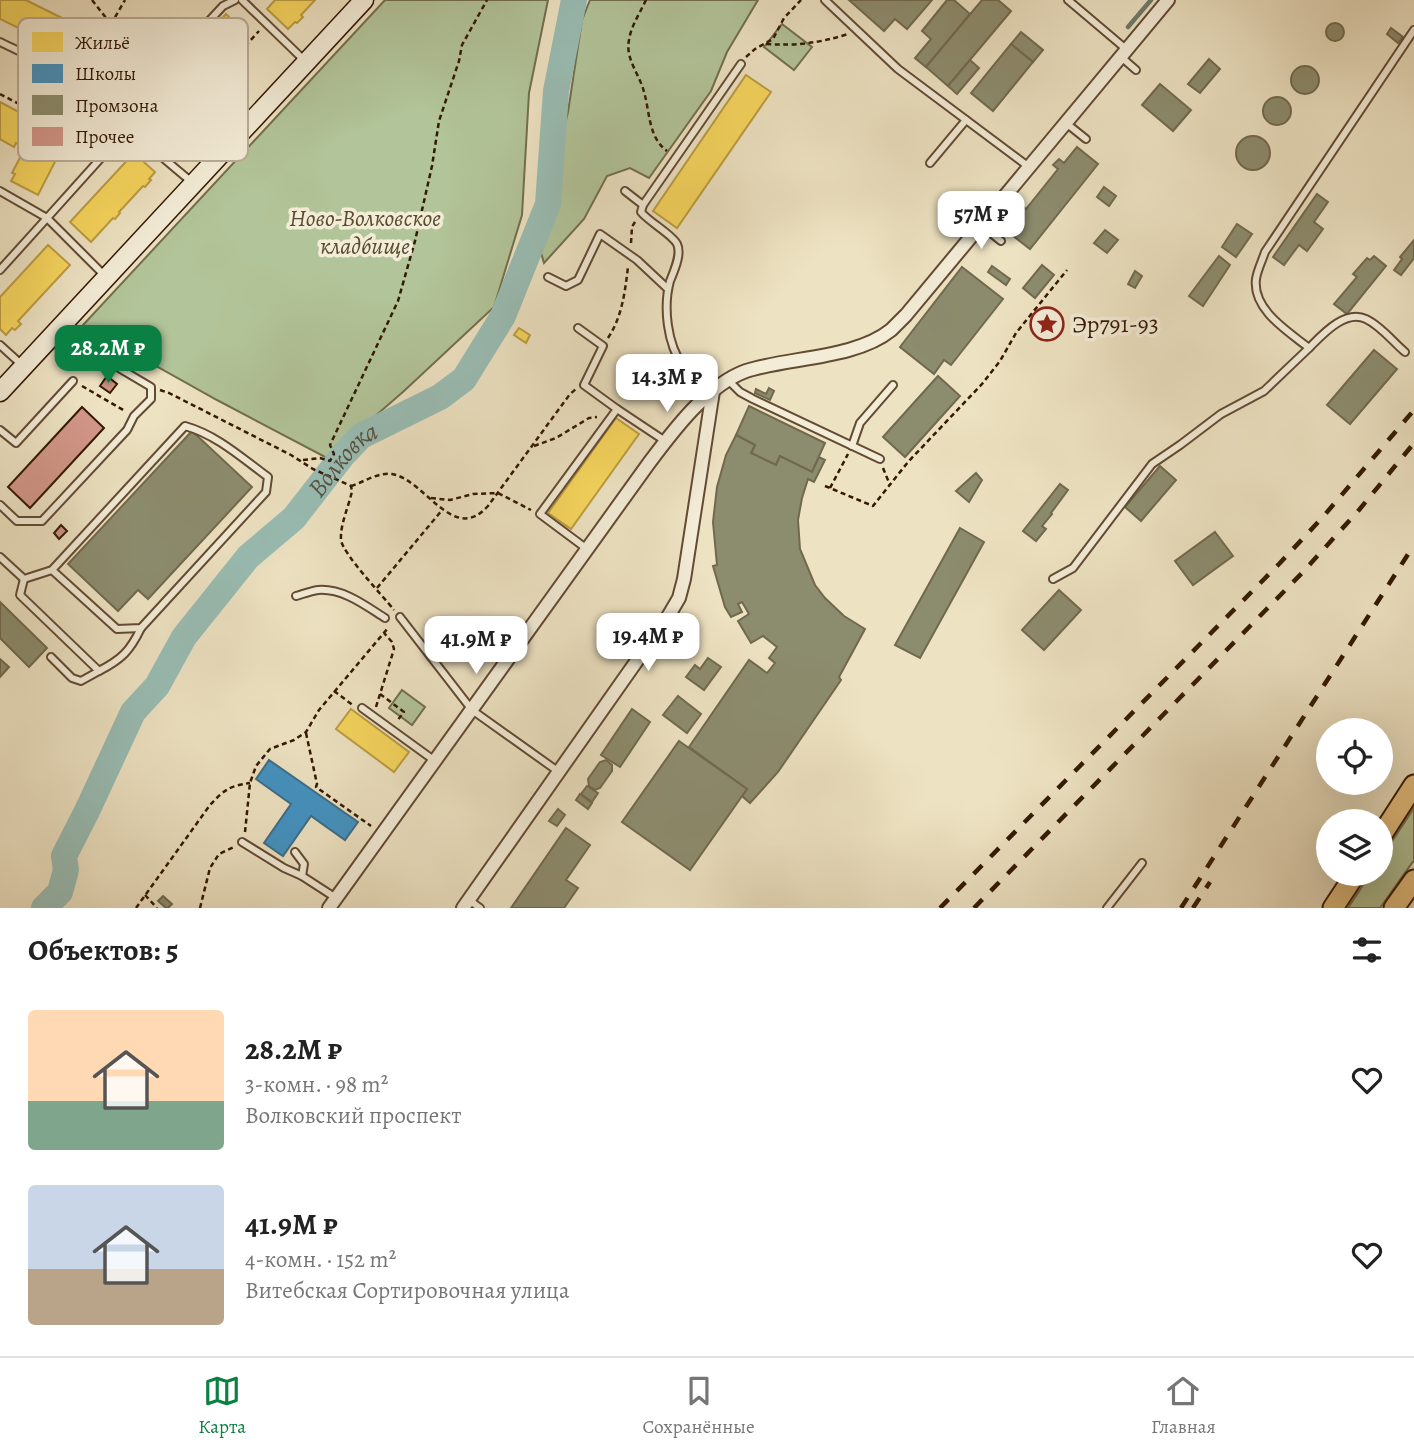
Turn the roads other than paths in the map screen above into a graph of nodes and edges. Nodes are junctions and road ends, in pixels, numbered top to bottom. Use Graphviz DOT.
graph roads {
  1 [pos="235,0"];
  2 [pos="242,0"];
  3 [pos="364,0"];
  4 [pos="825,0"];
  5 [pos="1068,0"];
  6 [pos="1168,0"];
  7 [pos="212,18"];
  8 [pos="1414,30"];
  9 [pos="0,42"];
  10 [pos="18,51"];
  11 [pos="1123,53"];
  12 [pos="306,62"];
  13 [pos="741,64"];
  14 [pos="1136,70"];
  15 [pos="966,120"];
  16 [pos="1066,122"];
  17 [pos="248,125"];
  18 [pos="1086,139"];
  19 [pos="98,161"];
  20 [pos="168,161"];
  21 [pos="214,161"];
  22 [pos="930,163"];
  23 [pos="1029,167"];
  24 [pos="194,183"];
  25 [pos="0,191"];
  26 [pos="625,191"];
  27 [pos="642,208"];
  28 [pos="47,218"];
  29 [pos="981,225"];
  30 [pos="1001,241"];
  31 [pos="0,270"];
  32 [pos="548,276"];
  33 [pos="107,277"];
  34 [pos="668,289"];
  35 [pos="578,328"];
  36 [pos="57,331"];
  37 [pos="0,345"];
  38 [pos="1309,348"];
  39 [pos="1405,352"];
  40 [pos="24,366"];
  41 [pos="728,380"];
  42 [pos="73,381"];
  43 [pos="893,385"];
  44 [pos="0,391"];
  45 [pos="713,391"];
  46 [pos="617,409"];
  47 [pos="0,430"];
  48 [pos="665,441"];
  49 [pos="852,446"];
  50 [pos="880,460"];
  51 [pos="0,505"];
  52 [pos="587,549"];
  53 [pos="0,556"];
  54 [pos="52,570"];
  55 [pos="24,579"];
  56 [pos="1053,579"];
  57 [pos="296,596"];
  58 [pos="400,617"];
  59 [pos="385,618"];
  60 [pos="141,628"];
  61 [pos="51,657"];
  62 [pos="99,671"];
  63 [pos="362,708"];
  64 [pos="472,710"];
  65 [pos="435,761"];
  66 [pos="559,772"];
  67 [pos="1414,785"];
  68 [pos="1393,817"];
  69 [pos="242,842"];
  70 [pos="295,852"];
  71 [pos="1142,863"];
  72 [pos="302,876"];
  73 [pos="1414,880"];
  74 [pos="1347,886"];
  75 [pos="333,903"];
  76 [pos="466,904"];
  77 [pos="480,908"];
  78 [pos="1107,908"];
  79 [pos="1333,908"];
  80 [pos="1394,908"];
  1 -- 7 [label="lane"];
  2 -- 12 [label="lane"];
  3 -- 12 [label="street"];
  4 -- 15 [label="lane"];
  5 -- 11 [label="lane"];
  6 -- 11 [label="street"];
  8 -- 38 [label="lane"];
  9 -- 10 [label="lane"];
  11 -- 14 [label="lane"];
  11 -- 16 [label="street"];
  12 -- 17 [label="street"];
  13 -- 27 [label="lane"];
  15 -- 22 [label="lane"];
  15 -- 23 [label="lane"];
  16 -- 18 [label="lane"];
  16 -- 23 [label="street"];
  19 -- 28 [label="lane"];
  20 -- 24 [label="lane"];
  21 -- 24 [label="street"];
  23 -- 29 [label="street"];
  24 -- 33 [label="street"];
  25 -- 28 [label="lane"];
  26 -- 27 [label="lane"];
  27 -- 34 [label="lane"];
  28 -- 31 [label="lane"];
  28 -- 33 [label="lane"];
  29 -- 30 [label="lane"];
  29 -- 41 [label="street"];
  32 -- 34 [label="lane"];
  33 -- 36 [label="street"];
  34 -- 45 [label="lane"];
  35 -- 46 [label="lane"];
  36 -- 40 [label="street"];
  36 -- 51 [label="lane"];
  37 -- 40 [label="lane"];
  38 -- 39 [label="lane"];
  38 -- 56 [label="lane"];
  40 -- 44 [label="street"];
  41 -- 45 [label="street"];
  41 -- 49 [label="lane"];
  42 -- 47 [label="lane"];
  43 -- 49 [label="lane"];
  45 -- 48 [label="street"];
  45 -- 66 [label="street"];
  46 -- 48 [label="lane"];
  46 -- 52 [label="lane"];
  48 -- 52 [label="street"];
  49 -- 50 [label="lane"];
  52 -- 64 [label="street"];
  53 -- 55 [label="lane"];
  54 -- 55 [label="lane"];
  54 -- 60 [label="lane"];
  54 -- 60 [label="lane"];
  55 -- 62 [label="lane"];
  57 -- 59 [label="lane"];
  58 -- 64 [label="lane"];
  60 -- 62 [label="lane"];
  61 -- 62 [label="lane"];
  63 -- 65 [label="lane"];
  64 -- 65 [label="street"];
  64 -- 66 [label="lane"];
  65 -- 75 [label="street"];
  66 -- 76 [label="street"];
  67 -- 68 [label="main road"];
  69 -- 72 [label="lane"];
  70 -- 72 [label="lane"];
  71 -- 78 [label="lane"];
  72 -- 75 [label="lane"];
  73 -- 80 [label="main road"];
  74 -- 79 [label="main road"];
  76 -- 77 [label="lane"];
}
